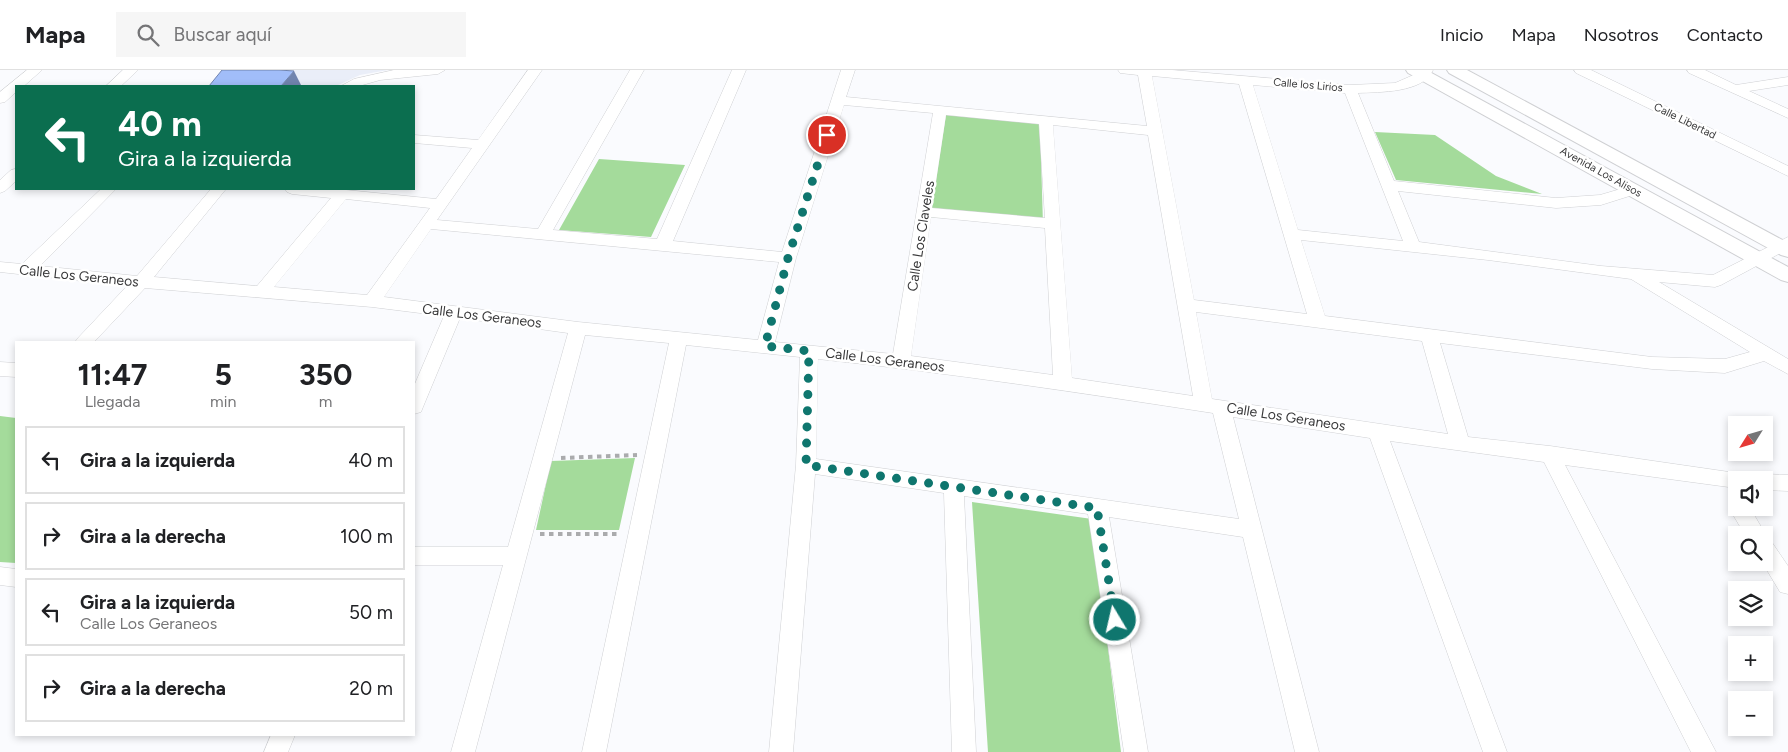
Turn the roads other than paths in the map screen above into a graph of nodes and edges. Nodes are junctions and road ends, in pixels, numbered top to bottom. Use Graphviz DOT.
graph roads {
  1 [pos="35,70"];
  2 [pos="131,70"];
  3 [pos="438,70"];
  4 [pos="535,70"];
  5 [pos="637,70"];
  6 [pos="739,70"];
  7 [pos="848,70"];
  8 [pos="1125,70"];
  9 [pos="1455,70"];
  10 [pos="1581,70"];
  11 [pos="1694,70"];
  12 [pos="1144,71"];
  13 [pos="1422,72"];
  14 [pos="1245,80"];
  15 [pos="1788,82"];
  16 [pos="17,85"];
  17 [pos="114,85"];
  18 [pos="350,85"];
  19 [pos="15,87"];
  20 [pos="1733,88"];
  21 [pos="1350,89"];
  22 [pos="0,99"];
  23 [pos="15,99"];
  24 [pos="838,100"];
  25 [pos="940,110"];
  26 [pos="1788,114"];
  27 [pos="1046,120"];
  28 [pos="1155,132"];
  29 [pos="415,139"];
  30 [pos="482,145"];
  31 [pos="1788,172"];
  32 [pos="15,174"];
  33 [pos="1389,185"];
  34 [pos="0,188"];
  35 [pos="108,190"];
  36 [pos="218,190"];
  37 [pos="302,190"];
  38 [pos="1634,190"];
  39 [pos="342,194"];
  40 [pos="441,204"];
  41 [pos="924,212"];
  42 [pos="427,224"];
  43 [pos="1053,224"];
  44 [pos="543,234"];
  45 [pos="1292,234"];
  46 [pos="663,244"];
  47 [pos="1414,247"];
  48 [pos="1785,247"];
  49 [pos="788,258"];
  50 [pos="1759,259"];
  51 [pos="0,267"];
  52 [pos="26,270"];
  53 [pos="1634,274"];
  54 [pos="1788,274"];
  55 [pos="140,282"];
  56 [pos="261,292"];
  57 [pos="372,301"];
  58 [pos="1186,306"];
  59 [pos="454,312"];
  60 [pos="1318,322"];
  61 [pos="578,328"];
  62 [pos="1429,335"];
  63 [pos="679,337"];
  64 [pos="85,341"];
  65 [pos="765,346"];
  66 [pos="809,351"];
  67 [pos="1766,354"];
  68 [pos="901,361"];
  69 [pos="1788,367"];
  70 [pos="0,369"];
  71 [pos="15,370"];
  72 [pos="1063,384"];
  73 [pos="415,405"];
  74 [pos="1212,406"];
  75 [pos="1377,432"];
  76 [pos="1460,443"];
  77 [pos="1550,454"];
  78 [pos="806,465"];
  79 [pos="1728,480"];
  80 [pos="1773,482"];
  81 [pos="1788,483"];
  82 [pos="954,487"];
  83 [pos="1097,508"];
  84 [pos="1252,530"];
  85 [pos="415,556"];
  86 [pos="516,556"];
  87 [pos="1773,561"];
  88 [pos="0,576"];
  89 [pos="15,578"];
  90 [pos="1788,585"];
  91 [pos="283,736"];
  92 [pos="276,752"];
  93 [pos="463,752"];
  94 [pos="594,752"];
  95 [pos="781,752"];
  96 [pos="964,752"];
  97 [pos="1136,752"];
  98 [pos="1307,752"];
  99 [pos="1495,752"];
  100 [pos="1704,752"];
  1 -- 16 [label="street"];
  2 -- 17 [label="street"];
  3 -- 18 [label="street"];
  4 -- 30 [label="street"];
  5 -- 44 [label="street"];
  6 -- 46 [label="street"];
  7 -- 24 [label="street"];
  8 -- 12 [label="street, Calle los Lirios"];
  9 -- 48 [label="street, Avenida Los Alisos"];
  10 -- 31 [label="street, Calle Libertad"];
  11 -- 20 [label="street"];
  12 -- 14 [label="street, Calle los Lirios"];
  12 -- 28 [label="street"];
  13 -- 21 [label="street, Calle los Lirios"];
  13 -- 38 [label="street, Avenida Los Alisos"];
  14 -- 21 [label="street, Calle los Lirios"];
  14 -- 45 [label="street"];
  15 -- 20 [label="street"];
  19 -- 22 [label="street"];
  20 -- 26 [label="street"];
  21 -- 33 [label="street"];
  22 -- 23 [label="street"];
  24 -- 25 [label="street"];
  24 -- 49 [label="street"];
  25 -- 27 [label="street"];
  25 -- 41 [label="street, Calle Los Claveles"];
  27 -- 28 [label="street"];
  27 -- 43 [label="street"];
  28 -- 58 [label="street"];
  29 -- 30 [label="street"];
  30 -- 40 [label="street"];
  32 -- 34 [label="street"];
  33 -- 38 [label="street"];
  33 -- 47 [label="street"];
  35 -- 52 [label="street"];
  36 -- 55 [label="street"];
  37 -- 39 [label="street"];
  38 -- 50 [label="street, Avenida Los Alisos"];
  39 -- 40 [label="street"];
  39 -- 56 [label="street"];
  40 -- 42 [label="street"];
  41 -- 43 [label="street"];
  41 -- 68 [label="street, Calle Los Claveles"];
  42 -- 44 [label="street"];
  42 -- 57 [label="street"];
  43 -- 72 [label="street"];
  44 -- 46 [label="street"];
  45 -- 47 [label="street"];
  45 -- 60 [label="street"];
  46 -- 49 [label="street"];
  47 -- 53 [label="street"];
  48 -- 50 [label="street"];
  49 -- 65 [label="street"];
  50 -- 53 [label="street"];
  50 -- 54 [label="street, Avenida Los Alisos"];
  51 -- 52 [label="street, Calle Los Geraneos"];
  52 -- 55 [label="street, Calle Los Geraneos"];
  53 -- 67 [label="street"];
  55 -- 56 [label="street, Calle Los Geraneos"];
  55 -- 64 [label="street"];
  56 -- 57 [label="street, Calle Los Geraneos"];
  57 -- 59 [label="street, Calle Los Geraneos"];
  58 -- 60 [label="street"];
  58 -- 74 [label="street"];
  59 -- 61 [label="street, Calle Los Geraneos"];
  59 -- 73 [label="street"];
  60 -- 62 [label="street"];
  61 -- 63 [label="street, Calle Los Geraneos"];
  61 -- 86 [label="street"];
  62 -- 67 [label="street"];
  62 -- 76 [label="street"];
  63 -- 65 [label="street, Calle Los Geraneos"];
  63 -- 94 [label="street"];
  65 -- 66 [label="street, Calle Los Geraneos"];
  66 -- 68 [label="street, Calle Los Geraneos"];
  66 -- 78 [label="street"];
  67 -- 69 [label="street"];
  68 -- 72 [label="street, Calle Los Geraneos"];
  70 -- 71 [label="street"];
  72 -- 74 [label="street, Calle Los Geraneos"];
  74 -- 75 [label="street, Calle Los Geraneos"];
  74 -- 84 [label="street"];
  75 -- 76 [label="street, Calle Los Geraneos"];
  75 -- 99 [label="street"];
  76 -- 77 [label="street, Calle Los Geraneos"];
  77 -- 79 [label="street, Calle Los Geraneos"];
  77 -- 100 [label="street"];
  78 -- 82 [label="street"];
  78 -- 95 [label="street"];
  80 -- 81 [label="street"];
  82 -- 83 [label="street"];
  82 -- 96 [label="street"];
  83 -- 84 [label="street"];
  83 -- 97 [label="street"];
  84 -- 98 [label="street"];
  85 -- 86 [label="street"];
  86 -- 93 [label="street"];
  87 -- 90 [label="street"];
  88 -- 89 [label="street"];
  91 -- 92 [label="street"];
}
